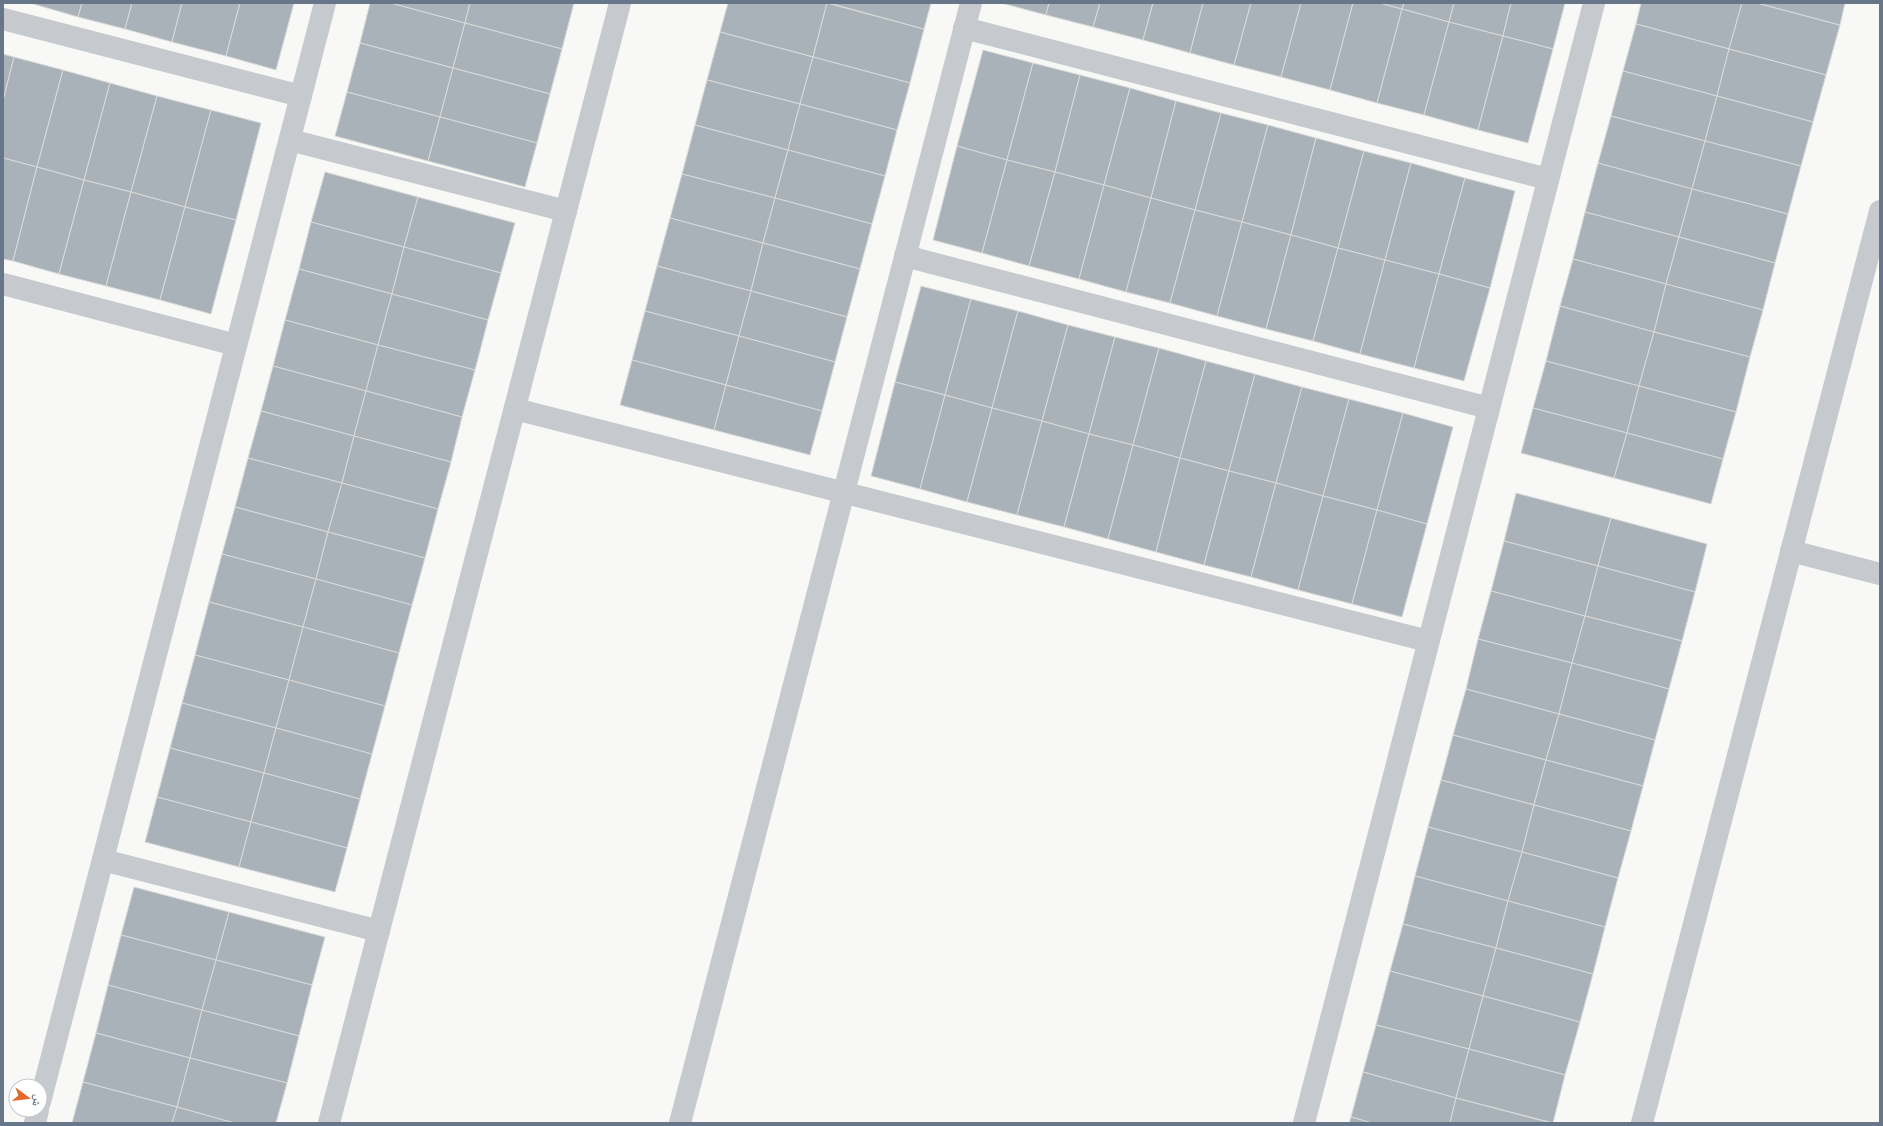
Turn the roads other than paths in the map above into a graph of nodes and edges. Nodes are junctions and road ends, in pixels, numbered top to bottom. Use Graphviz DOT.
graph roads {
  1 [pos="325,3"];
  2 [pos="620,3"];
  3 [pos="971,3"];
  4 [pos="1594,3"];
  5 [pos="3,19"];
  6 [pos="964,28"];
  7 [pos="301,96"];
  8 [pos="290,140"];
  9 [pos="1548,179"];
  10 [pos="566,211"];
  11 [pos="1880,211"];
  12 [pos="905,256"];
  13 [pos="3,284"];
  14 [pos="236,345"];
  15 [pos="1489,408"];
  16 [pos="515,409"];
  17 [pos="843,494"];
  18 [pos="1791,551"];
  19 [pos="1880,574"];
  20 [pos="1428,641"];
  21 [pos="103,860"];
  22 [pos="379,931"];
  23 [pos="46,1078"];
  24 [pos="329,1123"];
  25 [pos="680,1123"];
  26 [pos="1304,1123"];
  27 [pos="1642,1123"];
  1 -- 7 [label="street"];
  2 -- 10 [label="street"];
  3 -- 6 [label="street"];
  4 -- 9 [label="street"];
  5 -- 7 [label="street"];
  6 -- 9 [label="street"];
  6 -- 12 [label="street"];
  7 -- 8 [label="street"];
  8 -- 10 [label="street"];
  8 -- 14 [label="street"];
  9 -- 15 [label="street"];
  10 -- 16 [label="street"];
  11 -- 18 [label="street"];
  12 -- 15 [label="street"];
  12 -- 17 [label="street"];
  13 -- 14 [label="street"];
  14 -- 21 [label="street"];
  15 -- 20 [label="street"];
  16 -- 17 [label="street"];
  16 -- 22 [label="street"];
  17 -- 20 [label="street"];
  17 -- 25 [label="street"];
  18 -- 19 [label="street"];
  18 -- 27 [label="street"];
  20 -- 26 [label="street"];
  21 -- 22 [label="street"];
  21 -- 23 [label="street"];
  22 -- 24 [label="street"];
}
